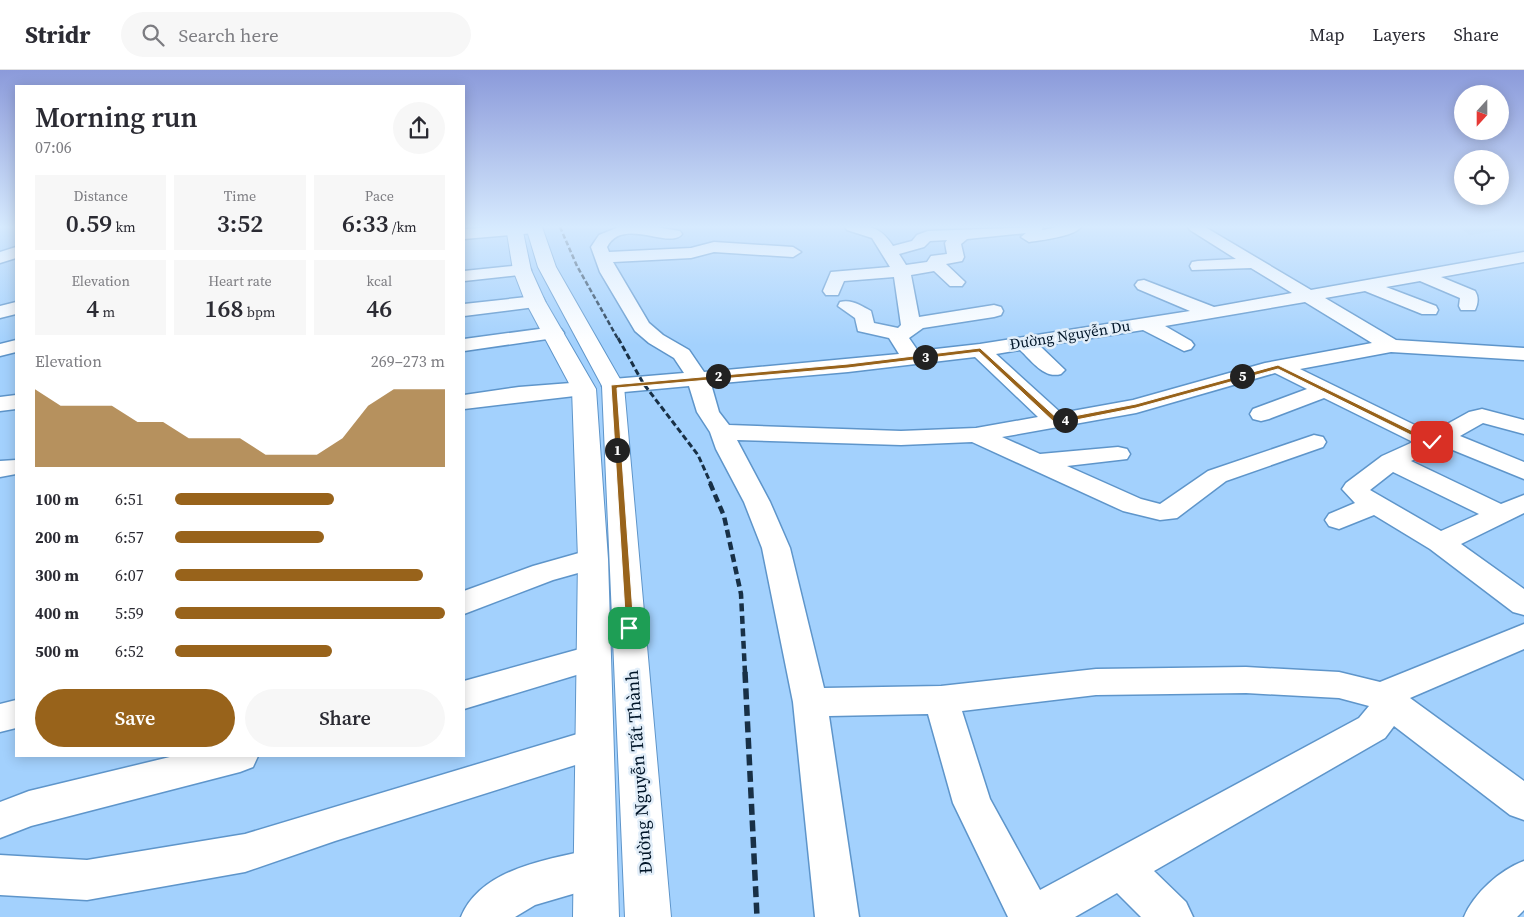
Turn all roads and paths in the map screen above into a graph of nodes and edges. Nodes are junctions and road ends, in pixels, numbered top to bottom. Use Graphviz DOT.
graph roads {
  1 [pos="522,267"];
  2 [pos="547,267"];
  3 [pos="607,267"];
  4 [pos="897,267"];
  5 [pos="928,267"];
  6 [pos="939,267"];
  7 [pos="1260,267"];
  8 [pos="1473,267"];
  9 [pos="522,270"];
  10 [pos="900,271"];
  11 [pos="465,276"];
  12 [pos="1423,276"];
  13 [pos="956,282"];
  14 [pos="1144,285"];
  15 [pos="1360,287"];
  16 [pos="832,291"];
  17 [pos="1309,296"];
  18 [pos="545,300"];
  19 [pos="847,306"];
  20 [pos="1468,306"];
  21 [pos="15,308"];
  22 [pos="465,310"];
  23 [pos="1404,310"];
  24 [pos="1429,310"];
  25 [pos="994,311"];
  26 [pos="0,312"];
  27 [pos="1212,313"];
  28 [pos="1145,323"];
  29 [pos="905,330"];
  30 [pos="554,333"];
  31 [pos="1025,343"];
  32 [pos="465,345"];
  33 [pos="1184,345"];
  34 [pos="15,346"];
  35 [pos="1391,346"];
  36 [pos="0,350"];
  37 [pos="980,350"];
  38 [pos="1518,355"];
  39 [pos="912,358"];
  40 [pos="15,365"];
  41 [pos="0,367"];
  42 [pos="1278,367"];
  43 [pos="1054,370"];
  44 [pos="698,378"];
  45 [pos="613,386"];
  46 [pos="584,389"];
  47 [pos="1325,390"];
  48 [pos="15,402"];
  49 [pos="465,402"];
  50 [pos="0,404"];
  51 [pos="1261,414"];
  52 [pos="1054,422"];
  53 [pos="1524,426"];
  54 [pos="722,432"];
  55 [pos="976,435"];
  56 [pos="1437,439"];
  57 [pos="1314,442"];
  58 [pos="1118,454"];
  59 [pos="1089,458"];
  60 [pos="1390,461"];
  61 [pos="1034,462"];
  62 [pos="15,466"];
  63 [pos="0,469"];
  64 [pos="1524,472"];
  65 [pos="1524,503"];
  66 [pos="1375,504"];
  67 [pos="1501,514"];
  68 [pos="1338,520"];
  69 [pos="1440,543"];
  70 [pos="624,556"];
  71 [pos="593,559"];
  72 [pos="465,603"];
  73 [pos="1524,604"];
  74 [pos="1524,636"];
  75 [pos="594,657"];
  76 [pos="465,695"];
  77 [pos="941,700"];
  78 [pos="1386,700"];
  79 [pos="810,702"];
  80 [pos="15,714"];
  81 [pos="0,718"];
  82 [pos="594,744"];
  83 [pos="236,757"];
  84 [pos="1524,803"];
  85 [pos="0,820"];
  86 [pos="1121,868"];
  87 [pos="595,869"];
  88 [pos="0,875"];
  89 [pos="1524,881"];
  90 [pos="483,917"];
  91 [pos="596,917"];
  92 [pos="648,917"];
  93 [pos="837,917"];
  94 [pos="1032,917"];
  95 [pos="1171,917"];
  96 [pos="1486,917"];
  1 -- 9 [label="main road, Đường Nguyễn Tất Thành"];
  2 -- 18 [label="main road, Đường Nguyễn Tất Thành"];
  3 -- 44 [label="street"];
  4 -- 10 [label="street"];
  5 -- 10 [label="street"];
  6 -- 13 [label="street"];
  7 -- 17 [label="street"];
  8 -- 12 [label="street, Đường Nguyễn Du"];
  9 -- 11 [label="street"];
  9 -- 18 [label="main road, Đường Nguyễn Tất Thành"];
  10 -- 16 [label="street"];
  10 -- 29 [label="street"];
  12 -- 15 [label="street, Đường Nguyễn Du"];
  12 -- 20 [label="street"];
  14 -- 27 [label="street"];
  15 -- 17 [label="street, Đường Nguyễn Du"];
  15 -- 23 [label="street"];
  15 -- 24 [label="street"];
  17 -- 27 [label="street, Đường Nguyễn Du"];
  17 -- 35 [label="street"];
  18 -- 22 [label="street"];
  18 -- 30 [label="main road, Đường Nguyễn Tất Thành"];
  18 -- 45 [label="main road, Đường Nguyễn Tất Thành"];
  19 -- 29 [label="street"];
  21 -- 26 [label="street"];
  25 -- 29 [label="street"];
  27 -- 28 [label="street, Đường Nguyễn Du"];
  28 -- 31 [label="street, Đường Nguyễn Du"];
  28 -- 33 [label="street"];
  29 -- 39 [label="street"];
  30 -- 32 [label="street"];
  30 -- 46 [label="main road, Đường Nguyễn Tất Thành"];
  31 -- 37 [label="street, Đường Nguyễn Du"];
  31 -- 43 [label="street"];
  34 -- 36 [label="street"];
  35 -- 38 [label="street"];
  35 -- 42 [label="street"];
  37 -- 39 [label="street, Đường Nguyễn Du"];
  37 -- 52 [label="street"];
  39 -- 44 [label="street, Đường Nguyễn Du"];
  40 -- 41 [label="street"];
  42 -- 47 [label="street"];
  42 -- 52 [label="street"];
  44 -- 45 [label="street, Đường Nguyễn Du"];
  44 -- 54 [label="street"];
  45 -- 70 [label="main road, Đường Nguyễn Tất Thành"];
  46 -- 49 [label="street"];
  46 -- 71 [label="main road, Đường Nguyễn Tất Thành"];
  47 -- 51 [label="street"];
  47 -- 56 [label="street"];
  48 -- 50 [label="street"];
  52 -- 55 [label="street"];
  52 -- 59 [label="street"];
  53 -- 56 [label="street"];
  54 -- 55 [label="street"];
  54 -- 79 [label="street"];
  55 -- 61 [label="street"];
  56 -- 60 [label="street"];
  56 -- 64 [label="street"];
  57 -- 61 [label="street"];
  58 -- 59 [label="street"];
  59 -- 61 [label="street"];
  60 -- 66 [label="street"];
  60 -- 67 [label="street"];
  62 -- 63 [label="street"];
  65 -- 67 [label="street"];
  66 -- 68 [label="street"];
  66 -- 69 [label="street"];
  67 -- 69 [label="street"];
  69 -- 73 [label="street"];
  70 -- 71 [label="main road"];
  70 -- 92 [label="main road, Đường Nguyễn Tất Thành"];
  71 -- 72 [label="street"];
  71 -- 75 [label="main road, Đường Nguyễn Tất Thành"];
  74 -- 78 [label="street"];
  75 -- 76 [label="street"];
  75 -- 82 [label="main road, Đường Nguyễn Tất Thành"];
  77 -- 78 [label="street"];
  77 -- 79 [label="street"];
  77 -- 94 [label="street"];
  78 -- 84 [label="street"];
  78 -- 86 [label="street"];
  79 -- 93 [label="street"];
  80 -- 81 [label="street"];
  82 -- 87 [label="main road, Đường Nguyễn Tất Thành"];
  82 -- 88 [label="street"];
  83 -- 85 [label="street"];
  86 -- 94 [label="street"];
  86 -- 95 [label="street"];
  87 -- 90 [label="street"];
  87 -- 91 [label="main road, Đường Nguyễn Tất Thành"];
  89 -- 96 [label="street"];
}
